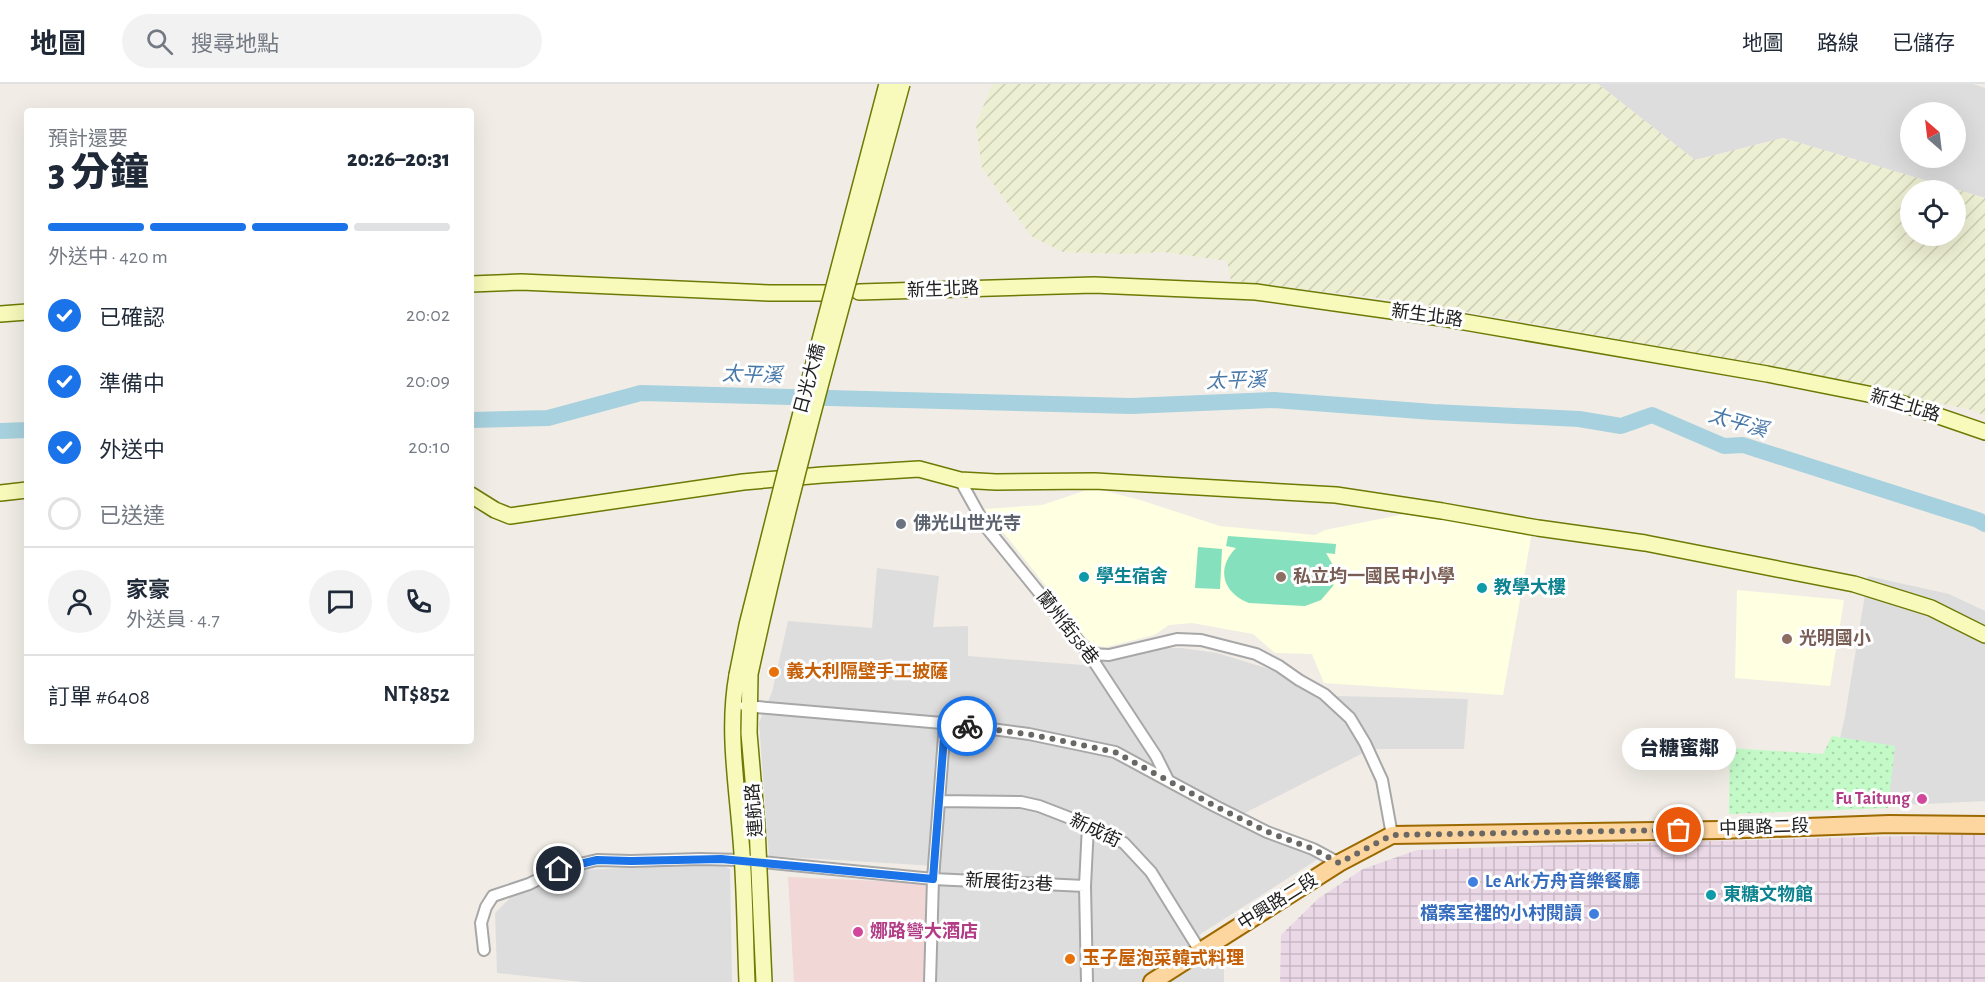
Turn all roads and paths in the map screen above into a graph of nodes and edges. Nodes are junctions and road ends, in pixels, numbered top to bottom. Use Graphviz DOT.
graph roads {
  1 [pos="887,84"];
  2 [pos="902,84"];
  3 [pos="474,284"];
  4 [pos="859,292"];
  5 [pos="829,293"];
  6 [pos="24,312"];
  7 [pos="0,314"];
  8 [pos="1985,432"];
  9 [pos="960,480"];
  10 [pos="24,490"];
  11 [pos="0,493"];
  12 [pos="474,497"];
  13 [pos="1985,635"];
  14 [pos="1089,654"];
  15 [pos="744,675"];
  16 [pos="732,703"];
  17 [pos="750,707"];
  18 [pos="945,724"];
  19 [pos="1168,780"];
  20 [pos="939,801"];
  21 [pos="1088,825"];
  22 [pos="1985,825"];
  23 [pos="1392,835"];
  24 [pos="742,860"];
  25 [pos="758,862"];
  26 [pos="1339,863"];
  27 [pos="933,879"];
  28 [pos="1085,886"];
  29 [pos="484,950"];
  30 [pos="1200,951"];
  31 [pos="747,982"];
  32 [pos="764,982"];
  33 [pos="930,982"];
  34 [pos="1087,982"];
  35 [pos="1152,982"];
  1 -- 15 [label="street, 日光大橋, bridge"];
  2 -- 15 [label="street, 日光大橋, bridge"];
  3 -- 5 [label="street"];
  4 -- 8 [label="street, 新生北路"];
  6 -- 7 [label="street"];
  9 -- 12 [label="street"];
  9 -- 13 [label="street"];
  9 -- 14 [label="street, 蘭州街58巷"];
  10 -- 11 [label="street"];
  14 -- 19 [label="street, 蘭州街58巷"];
  14 -- 23 [label="street"];
  15 -- 16 [label="street, 連航路"];
  15 -- 17 [label="street, 連航路"];
  16 -- 17 [label="street"];
  16 -- 24 [label="street, 連航路"];
  17 -- 18 [label="street"];
  17 -- 25 [label="street, 連航路"];
  18 -- 19 [label="street"];
  18 -- 20 [label="street"];
  19 -- 26 [label="street"];
  20 -- 21 [label="street, 新成街"];
  20 -- 27 [label="street"];
  21 -- 28 [label="street"];
  21 -- 30 [label="street, 新成街"];
  22 -- 23 [label="main road, 中興路二段"];
  23 -- 26 [label="main road, 中興路二段"];
  24 -- 25 [label="street, 新展街23巷"];
  24 -- 29 [label="street, 新展街23巷"];
  24 -- 31 [label="street, 連航路"];
  25 -- 27 [label="street, 新展街23巷"];
  25 -- 32 [label="street, 連航路"];
  26 -- 30 [label="main road, 中興路二段"];
  27 -- 28 [label="street, 新展街23巷"];
  27 -- 33 [label="street"];
  28 -- 34 [label="street"];
  30 -- 35 [label="main road, 中興路二段"];
}
